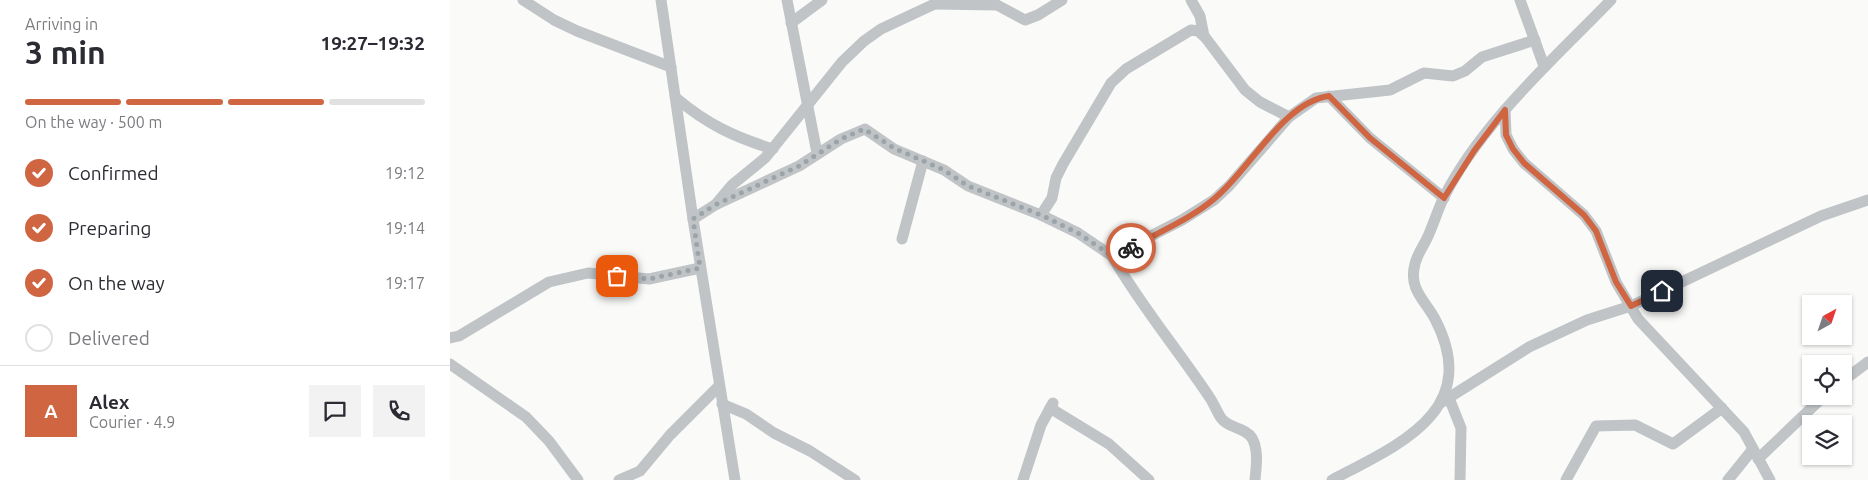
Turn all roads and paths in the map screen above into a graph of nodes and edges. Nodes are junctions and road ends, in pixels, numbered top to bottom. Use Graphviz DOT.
graph roads {
  1 [pos="523,0"];
  2 [pos="662,0"];
  3 [pos="787,0"];
  4 [pos="822,0"];
  5 [pos="1062,0"];
  6 [pos="1191,0"];
  7 [pos="1520,0"];
  8 [pos="1611,0"];
  9 [pos="938,2"];
  10 [pos="791,23"];
  11 [pos="1204,36"];
  12 [pos="1535,40"];
  13 [pos="1544,66"];
  14 [pos="671,67"];
  15 [pos="1329,96"];
  16 [pos="676,98"];
  17 [pos="807,108"];
  18 [pos="1505,110"];
  19 [pos="1289,118"];
  20 [pos="773,149"];
  21 [pos="817,153"];
  22 [pos="922,161"];
  23 [pos="1444,198"];
  24 [pos="1868,200"];
  25 [pos="715,205"];
  26 [pos="1041,215"];
  27 [pos="693,219"];
  28 [pos="902,239"];
  29 [pos="1112,256"];
  30 [pos="700,268"];
  31 [pos="1631,306"];
  32 [pos="450,338"];
  33 [pos="1868,362"];
  34 [pos="450,364"];
  35 [pos="1852,374"];
  36 [pos="719,386"];
  37 [pos="1445,400"];
  38 [pos="722,404"];
  39 [pos="1813,405"];
  40 [pos="1722,408"];
  41 [pos="1755,454"];
  42 [pos="638,475"];
  43 [pos="578,480"];
  44 [pos="619,480"];
  45 [pos="735,480"];
  46 [pos="855,480"];
  47 [pos="1023,480"];
  48 [pos="1148,480"];
  49 [pos="1256,480"];
  50 [pos="1332,480"];
  51 [pos="1460,480"];
  52 [pos="1566,480"];
  53 [pos="1728,480"];
  54 [pos="1770,480"];
  1 -- 14 [label="street"];
  2 -- 14 [label="street"];
  3 -- 10 [label="street"];
  4 -- 10 [label="street"];
  5 -- 9 [label="street"];
  6 -- 11 [label="street"];
  7 -- 12 [label="street"];
  8 -- 13 [label="street"];
  9 -- 17 [label="street"];
  10 -- 17 [label="street"];
  11 -- 19 [label="street"];
  11 -- 26 [label="street"];
  12 -- 13 [label="street"];
  12 -- 15 [label="street"];
  13 -- 18 [label="street"];
  14 -- 16 [label="street"];
  15 -- 19 [label="street"];
  15 -- 23 [label="street"];
  16 -- 20 [label="street"];
  16 -- 27 [label="street"];
  17 -- 20 [label="street"];
  17 -- 21 [label="street"];
  18 -- 23 [label="street"];
  18 -- 31 [label="street"];
  19 -- 29 [label="street"];
  20 -- 25 [label="street"];
  21 -- 22 [label="street"];
  21 -- 25 [label="street"];
  22 -- 26 [label="street"];
  22 -- 28 [label="street"];
  23 -- 37 [label="street"];
  24 -- 31 [label="street"];
  25 -- 27 [label="street"];
  26 -- 29 [label="street"];
  27 -- 30 [label="street"];
  29 -- 49 [label="street"];
  30 -- 32 [label="street"];
  30 -- 36 [label="street"];
  31 -- 37 [label="street"];
  31 -- 40 [label="street"];
  33 -- 35 [label="street"];
  34 -- 43 [label="street"];
  36 -- 38 [label="street"];
  36 -- 42 [label="street"];
  37 -- 50 [label="street"];
  37 -- 51 [label="street"];
  38 -- 45 [label="street"];
  38 -- 46 [label="street"];
  39 -- 41 [label="street"];
  40 -- 41 [label="street"];
  40 -- 52 [label="street"];
  41 -- 53 [label="street"];
  41 -- 54 [label="street"];
  42 -- 44 [label="street"];
  47 -- 48 [label="street"];
}
